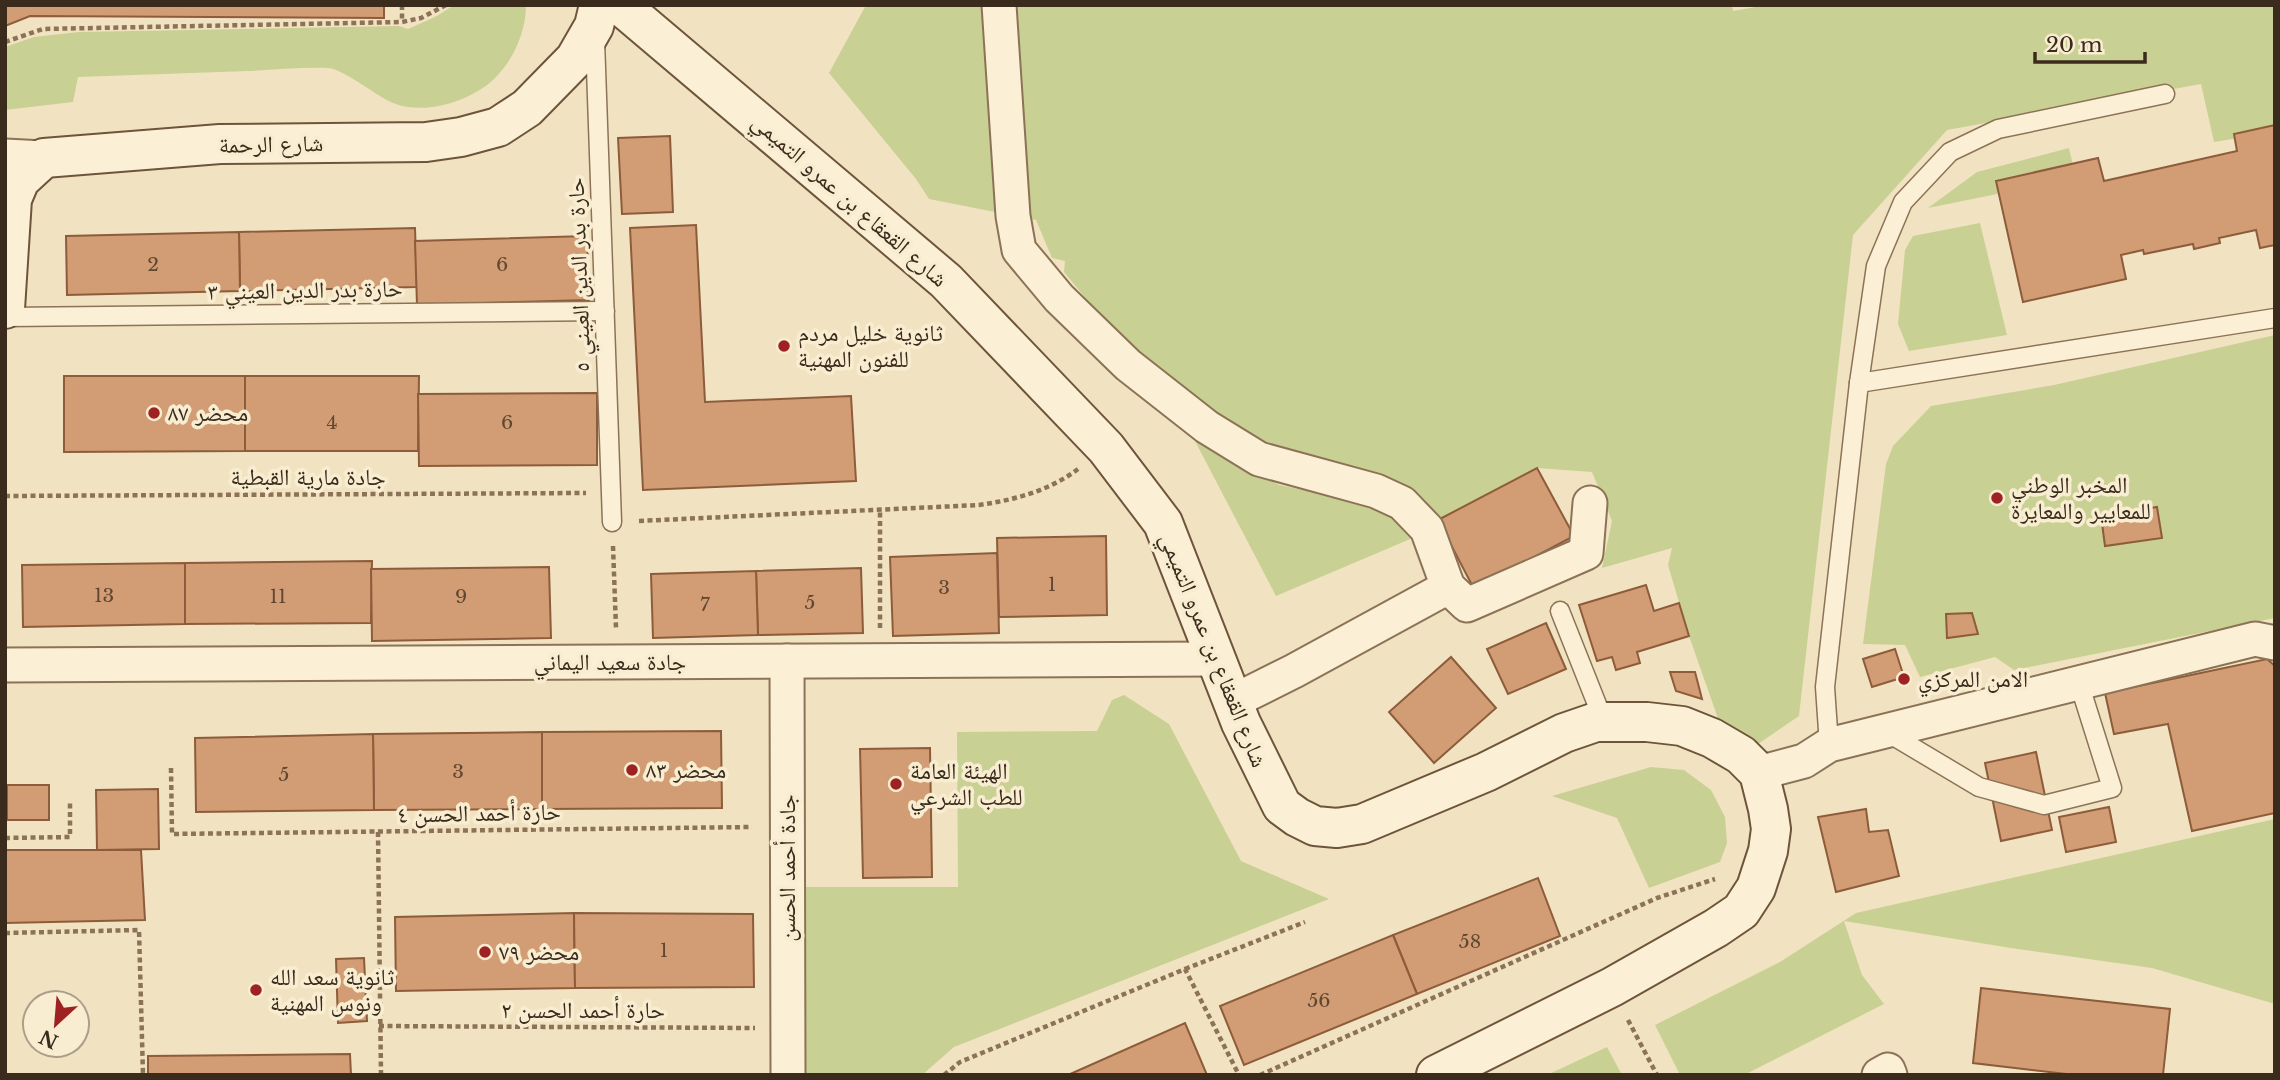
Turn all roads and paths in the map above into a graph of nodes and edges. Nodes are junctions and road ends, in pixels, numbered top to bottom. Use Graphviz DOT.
graph roads {
  1 [pos="401,5"];
  2 [pos="446,5"];
  3 [pos="999,5"];
  4 [pos="605,12"];
  5 [pos="402,22"];
  6 [pos="5,42"];
  7 [pos="2165,94"];
  8 [pos="5,156"];
  9 [pos="44,158"];
  10 [pos="5,309"];
  11 [pos="605,312"];
  12 [pos="5,317"];
  13 [pos="2275,318"];
  14 [pos="1859,383"];
  15 [pos="1107,448"];
  16 [pos="612,493"];
  17 [pos="5,496"];
  18 [pos="1590,502"];
  19 [pos="880,510"];
  20 [pos="612,522"];
  21 [pos="1448,587"];
  22 [pos="1560,611"];
  23 [pos="2275,643"];
  24 [pos="1215,659"];
  25 [pos="880,660"];
  26 [pos="787,661"];
  27 [pos="618,662"];
  28 [pos="5,664"];
  29 [pos="2079,684"];
  30 [pos="1232,702"];
  31 [pos="1604,722"];
  32 [pos="1885,731"];
  33 [pos="1829,745"];
  34 [pos="171,768"];
  35 [pos="1759,773"];
  36 [pos="70,800"];
  37 [pos="787,827"];
  38 [pos="378,832"];
  39 [pos="5,838"];
  40 [pos="1766,862"];
  41 [pos="1305,922"];
  42 [pos="5,933"];
  43 [pos="1185,969"];
  44 [pos="1612,987"];
  45 [pos="379,1026"];
  46 [pos="788,1028"];
  47 [pos="142,1075"];
  48 [pos="381,1075"];
  49 [pos="788,1075"];
  50 [pos="944,1075"];
  51 [pos="1239,1075"];
  52 [pos="1260,1075"];
  53 [pos="1436,1075"];
  54 [pos="1657,1075"];
  55 [pos="1880,1075"];
  56 [pos="1891,1075"];
  1 -- 5 [label="path"];
  2 -- 5 [label="path"];
  3 -- 21 [label="street"];
  4 -- 9 [label="main road, شارع الرحمة"];
  4 -- 11 [label="lane, حارة بدر الدين العيني ٥"];
  4 -- 15 [label="main road, شارع القعقاع بن عمرو التميمي"];
  5 -- 6 [label="path"];
  7 -- 14 [label="lane"];
  8 -- 9 [label="street"];
  9 -- 10 [label="main road"];
  11 -- 12 [label="lane, حارة بدر الدين العيني ٣"];
  11 -- 16 [label="lane, حارة بدر الدين العيني ٥"];
  13 -- 14 [label="lane"];
  14 -- 33 [label="lane"];
  15 -- 19 [label="path"];
  15 -- 24 [label="main road, شارع القعقاع بن عمرو التميمي"];
  16 -- 17 [label="path, جادة مارية القبطية"];
  16 -- 20 [label="lane, حارة بدر الدين العيني ٥"];
  18 -- 21 [label="street"];
  19 -- 20 [label="path"];
  19 -- 25 [label="path"];
  20 -- 27 [label="path"];
  21 -- 30 [label="street"];
  22 -- 31 [label="lane"];
  23 -- 29 [label="street"];
  24 -- 25 [label="street, جادة سعيد اليماني"];
  24 -- 30 [label="main road, شارع القعقاع بن عمرو التميمي"];
  25 -- 26 [label="street, جادة سعيد اليماني"];
  26 -- 27 [label="street, جادة سعيد اليماني"];
  26 -- 37 [label="street, جادة أحمد الحسن"];
  27 -- 28 [label="street, جادة سعيد اليماني"];
  29 -- 32 [label="street"];
  29 -- 32 [label="lane"];
  30 -- 31 [label="main road, شارع القعقاع بن عمرو التميمي"];
  31 -- 35 [label="main road, شارع القعقاع بن عمرو التميمي"];
  32 -- 33 [label="street"];
  33 -- 35 [label="street"];
  34 -- 38 [label="path, حارة أحمد الحسن ٤"];
  35 -- 40 [label="main road"];
  36 -- 39 [label="path"];
  37 -- 38 [label="path, حارة أحمد الحسن ٤"];
  37 -- 46 [label="street, جادة أحمد الحسن"];
  38 -- 45 [label="path"];
  40 -- 44 [label="main road"];
  40 -- 52 [label="path"];
  41 -- 43 [label="path"];
  42 -- 47 [label="path"];
  43 -- 50 [label="path"];
  43 -- 51 [label="path"];
  44 -- 53 [label="main road"];
  44 -- 54 [label="path"];
  45 -- 46 [label="path, حارة أحمد الحسن ٢"];
  45 -- 48 [label="path"];
  46 -- 49 [label="street, جادة أحمد الحسن"];
  55 -- 56 [label="street"];
}
